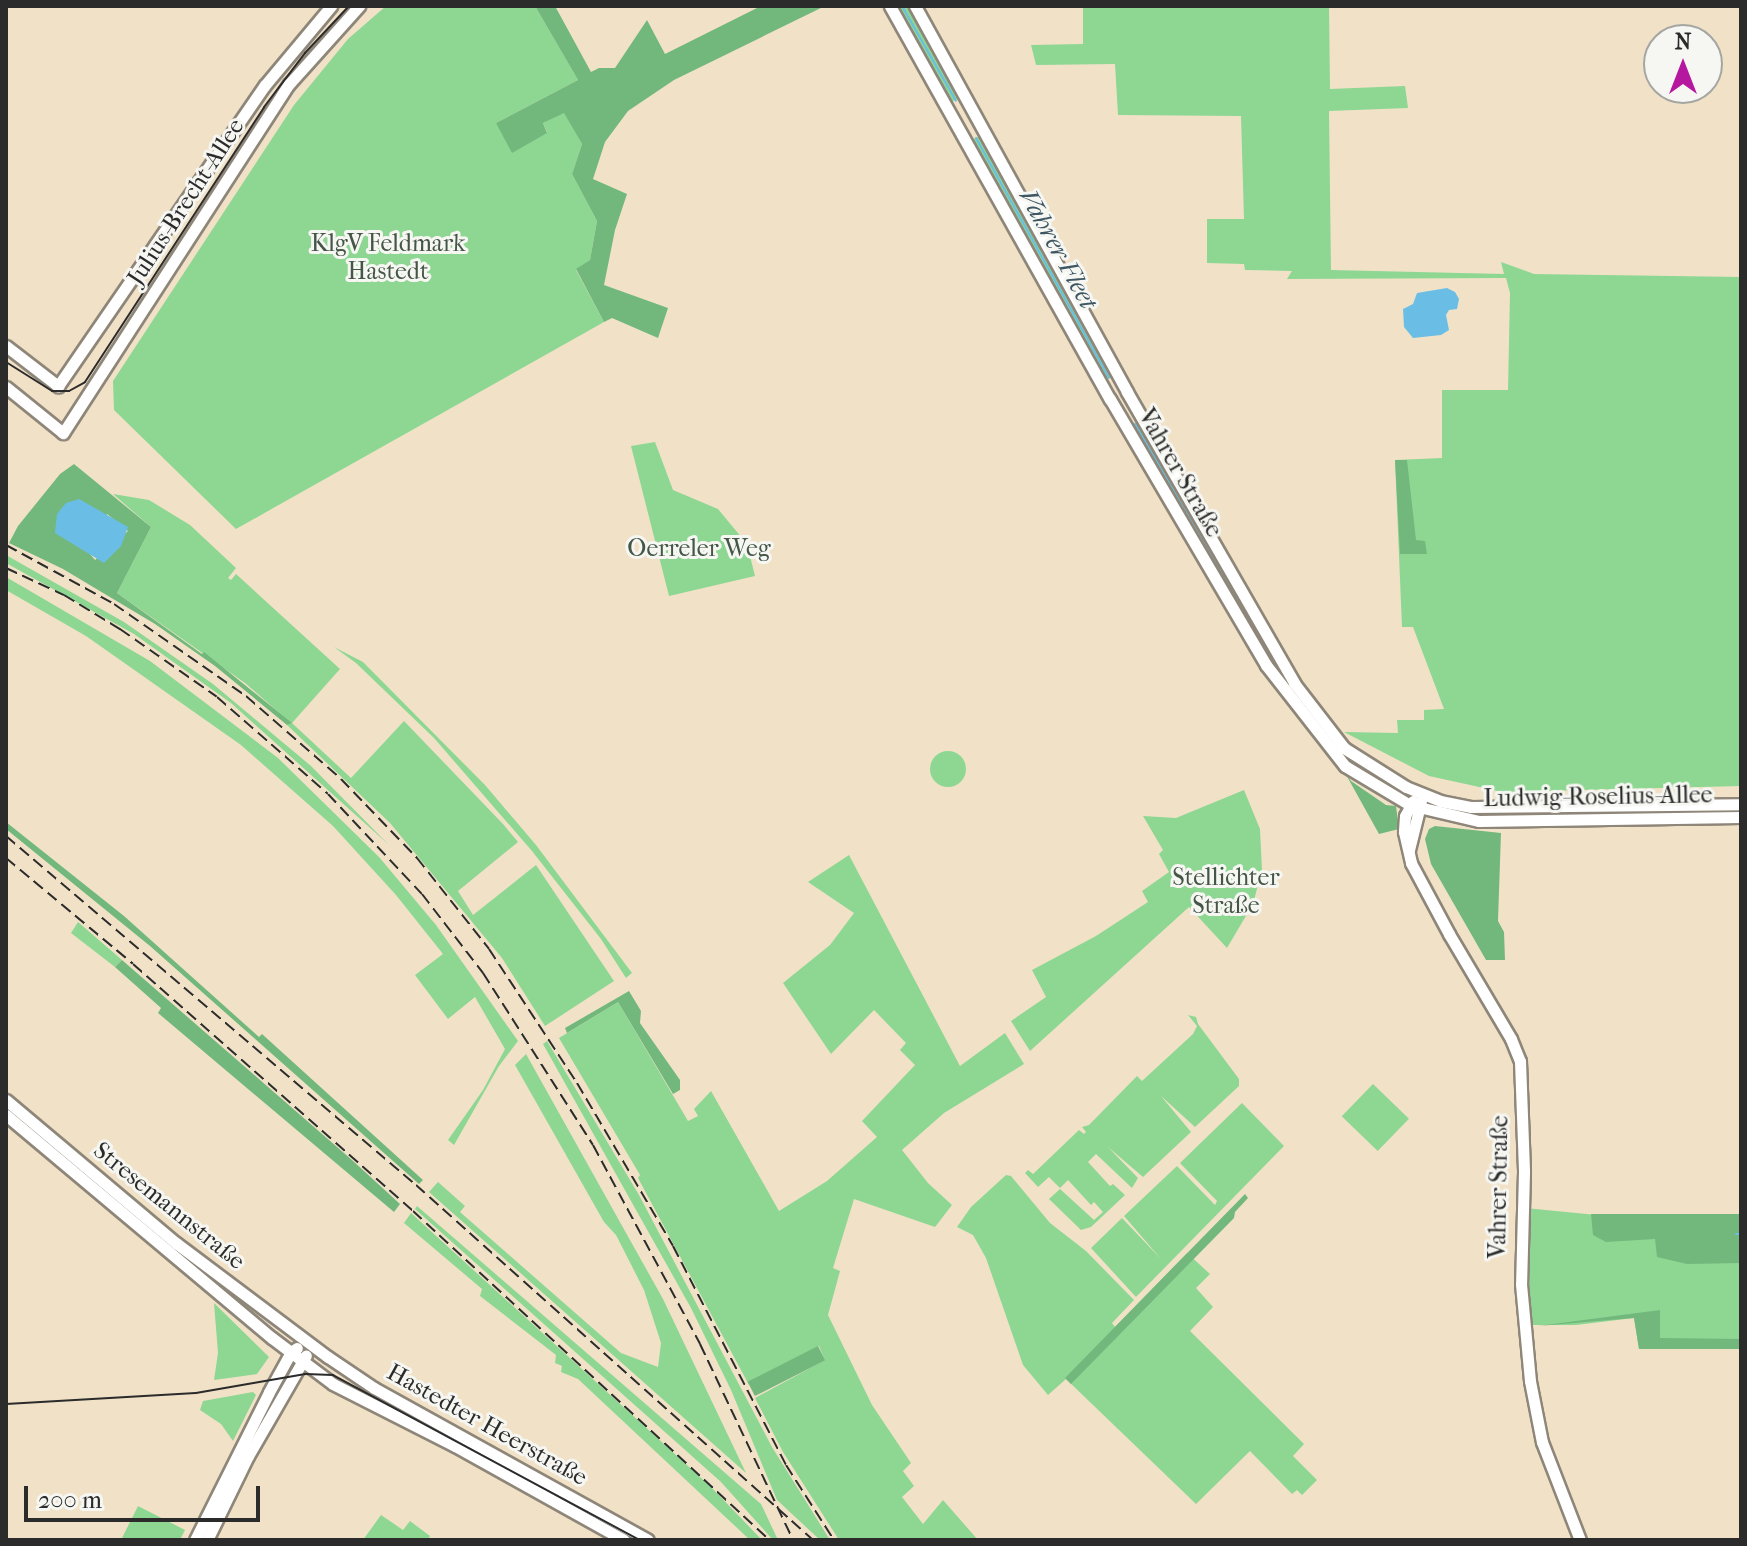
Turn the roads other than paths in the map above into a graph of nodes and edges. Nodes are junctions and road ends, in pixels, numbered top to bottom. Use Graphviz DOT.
graph roads {
  1 [pos="331,6"];
  2 [pos="359,6"];
  3 [pos="890,6"];
  4 [pos="915,6"];
  5 [pos="6,346"];
  6 [pos="6,387"];
  7 [pos="1421,793"];
  8 [pos="1741,804"];
  9 [pos="1415,807"];
  10 [pos="1741,817"];
  11 [pos="6,1100"];
  12 [pos="6,1115"];
  13 [pos="308,1342"];
  14 [pos="291,1352"];
  15 [pos="304,1362"];
  16 [pos="195,1540"];
  17 [pos="207,1540"];
  18 [pos="624,1540"];
  19 [pos="648,1540"];
  20 [pos="1580,1540"];
  1 -- 5 [label="main road, Julius-Brecht-Allee"];
  2 -- 6 [label="main road, Julius-Brecht-Allee"];
  3 -- 9 [label="main road, Vahrer Straße"];
  4 -- 7 [label="main road, Vahrer Straße"];
  7 -- 8 [label="main road, Ludwig-Roselius-Allee"];
  7 -- 9 [label="main road, Vahrer Straße"];
  9 -- 10 [label="main road, Ludwig-Roselius-Allee"];
  9 -- 20 [label="main road, Vahrer Straße"];
  11 -- 13 [label="main road, Stresemannstraße"];
  12 -- 14 [label="main road, Stresemannstraße"];
  13 -- 14 [label="main road"];
  13 -- 15 [label="main road"];
  13 -- 19 [label="main road, Hastedter Heerstraße"];
  14 -- 15 [label="main road, Hastedter Heerstraße"];
  14 -- 16 [label="main road"];
  15 -- 17 [label="main road"];
  15 -- 18 [label="main road, Hastedter Heerstraße"];
}
